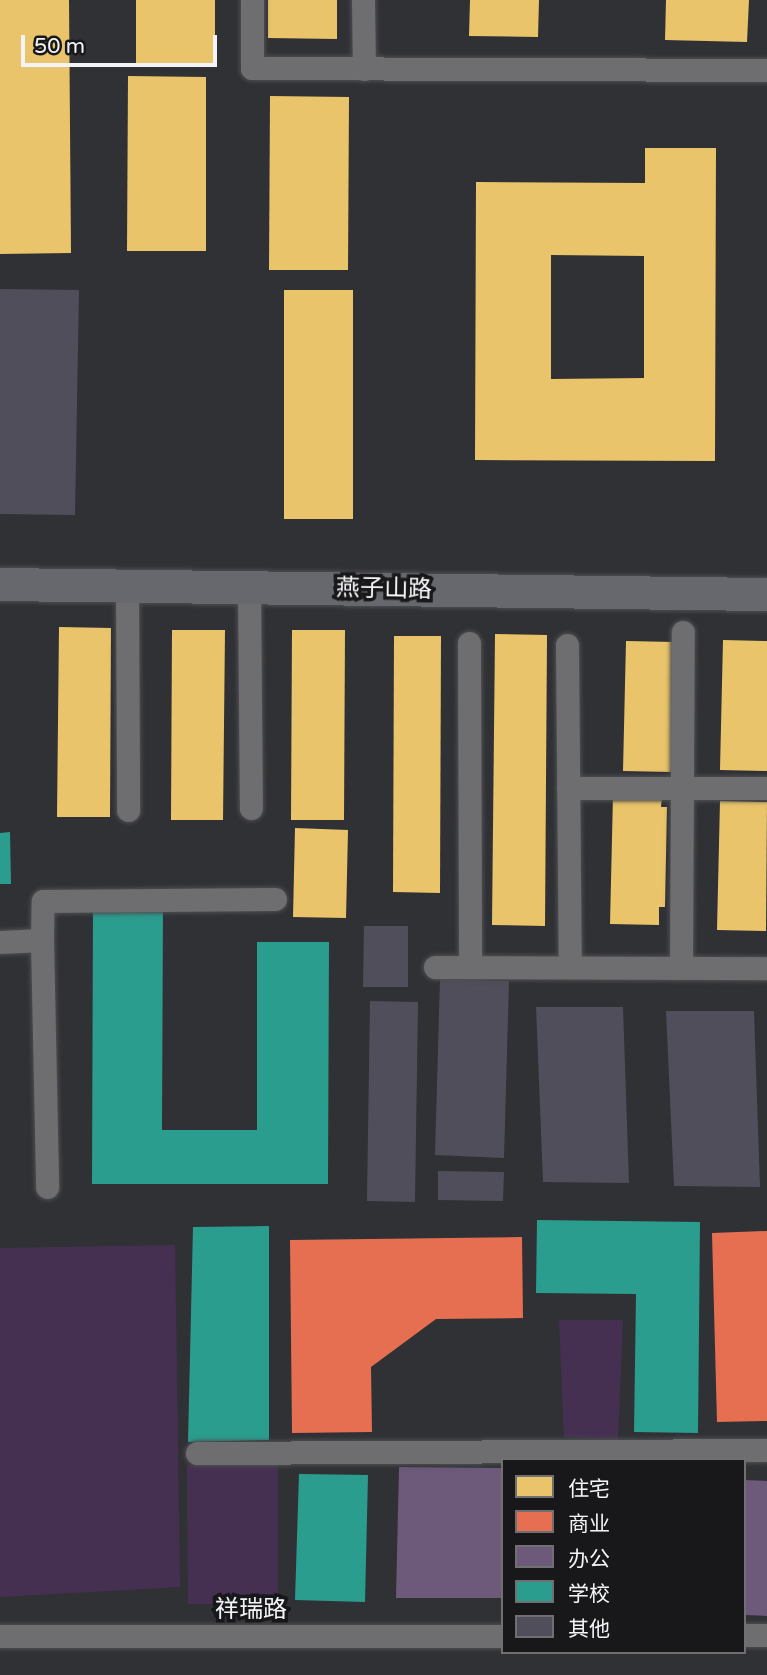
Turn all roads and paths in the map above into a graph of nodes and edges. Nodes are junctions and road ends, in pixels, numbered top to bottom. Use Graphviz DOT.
graph roads {
  1 [pos="253,0"];
  2 [pos="363,0"];
  3 [pos="364,69"];
  4 [pos="767,70"];
  5 [pos="0,566"];
  6 [pos="767,575"];
  7 [pos="0,584"];
  8 [pos="127,586"];
  9 [pos="248,587"];
  10 [pos="767,594"];
  11 [pos="683,632"];
  12 [pos="469,643"];
  13 [pos="567,645"];
  14 [pos="682,787"];
  15 [pos="568,788"];
  16 [pos="767,788"];
  17 [pos="251,808"];
  18 [pos="128,810"];
  19 [pos="275,899"];
  20 [pos="42,940"];
  21 [pos="0,942"];
  22 [pos="435,967"];
  23 [pos="470,967"];
  24 [pos="570,967"];
  25 [pos="681,968"];
  26 [pos="767,968"];
  27 [pos="47,1187"];
  28 [pos="767,1450"];
  29 [pos="197,1453"];
  30 [pos="551,1455"];
  31 [pos="658,1455"];
  32 [pos="767,1635"];
  33 [pos="0,1636"];
  34 [pos="501,1636"];
  35 [pos="746,1636"];
  1 -- 3 [label="street"];
  2 -- 3 [label="street"];
  3 -- 4 [label="street"];
  5 -- 6 [label="street, 燕子山路"];
  7 -- 8 [label="street, 燕子山路"];
  8 -- 9 [label="street, 燕子山路"];
  8 -- 18 [label="street"];
  9 -- 10 [label="street, 燕子山路"];
  9 -- 17 [label="street"];
  11 -- 14 [label="street"];
  12 -- 23 [label="street"];
  13 -- 15 [label="street"];
  14 -- 15 [label="street"];
  14 -- 16 [label="street"];
  14 -- 25 [label="street"];
  15 -- 24 [label="street"];
  19 -- 20 [label="street"];
  20 -- 21 [label="street"];
  20 -- 27 [label="street"];
  22 -- 23 [label="street"];
  23 -- 24 [label="street"];
  24 -- 25 [label="street"];
  25 -- 26 [label="street"];
  28 -- 31 [label="street"];
  29 -- 30 [label="street"];
  30 -- 31 [label="street"];
  32 -- 35 [label="street"];
  33 -- 34 [label="street, 祥瑞路"];
}
